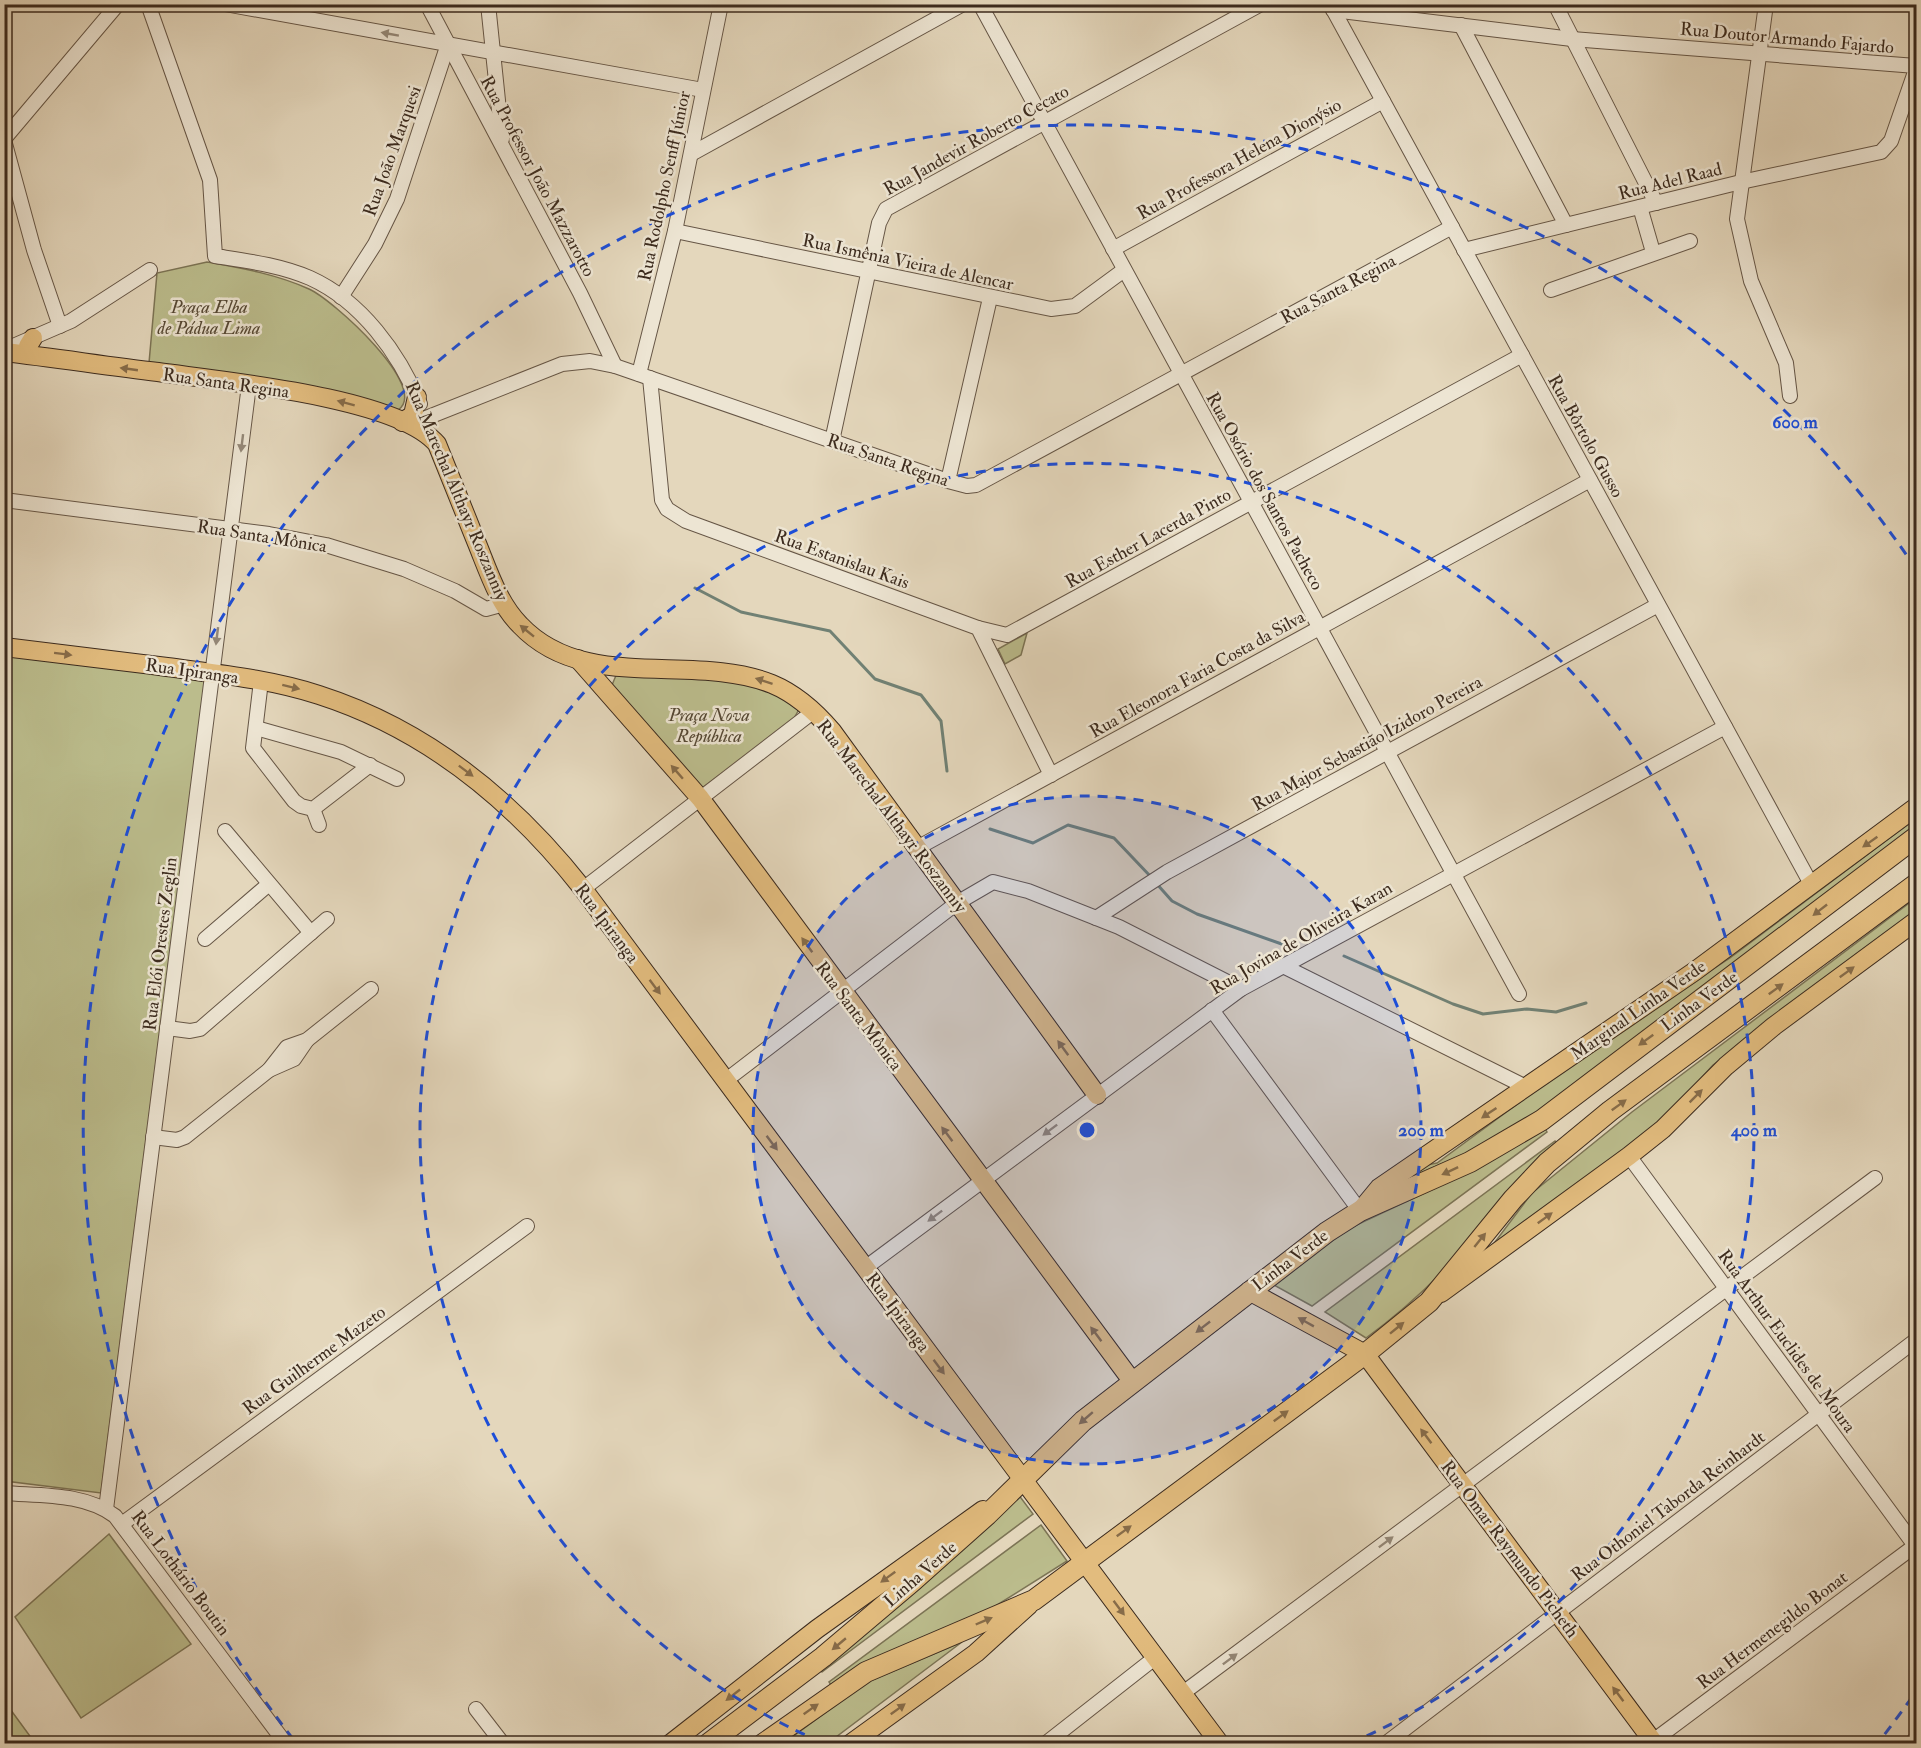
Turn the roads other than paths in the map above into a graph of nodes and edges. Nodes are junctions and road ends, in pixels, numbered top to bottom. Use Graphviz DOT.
graph roads {
  1 [pos="118,4"];
  2 [pos="148,4"];
  3 [pos="225,4"];
  4 [pos="427,4"];
  5 [pos="488,4"];
  6 [pos="721,4"];
  7 [pos="963,4"];
  8 [pos="980,4"];
  9 [pos="1261,4"];
  10 [pos="1555,4"];
  11 [pos="1766,4"];
  12 [pos="1332,7"];
  13 [pos="1461,25"];
  14 [pos="1572,39"];
  15 [pos="448,44"];
  16 [pos="493,52"];
  17 [pos="1760,53"];
  18 [pos="1917,68"];
  19 [pos="703,90"];
  20 [pos="1383,101"];
  21 [pos="1044,122"];
  22 [pos="4,140"];
  23 [pos="503,147"];
  24 [pos="691,154"];
  25 [pos="1741,182"];
  26 [pos="1656,203"];
  27 [pos="1640,207"];
  28 [pos="1566,225"];
  29 [pos="1452,227"];
  30 [pos="675,231"];
  31 [pos="1690,240"];
  32 [pos="1113,249"];
  33 [pos="1464,250"];
  34 [pos="1653,252"];
  35 [pos="150,270"];
  36 [pos="1124,270"];
  37 [pos="868,272"];
  38 [pos="1551,290"];
  39 [pos="341,297"];
  40 [pos="990,297"];
  41 [pos="60,326"];
  42 [pos="31,347"];
  43 [pos="4,351"];
  44 [pos="1522,355"];
  45 [pos="615,366"];
  46 [pos="1181,374"];
  47 [pos="644,376"];
  48 [pos="249,385"];
  49 [pos="1790,396"];
  50 [pos="417,397"];
  51 [pos="426,418"];
  52 [pos="402,422"];
  53 [pos="832,441"];
  54 [pos="437,444"];
  55 [pos="1590,480"];
  56 [pos="948,481"];
  57 [pos="4,500"];
  58 [pos="1251,502"];
  59 [pos="231,530"];
  60 [pos="501,597"];
  61 [pos="1658,605"];
  62 [pos="978,628"];
  63 [pos="1319,628"];
  64 [pos="4,647"];
  65 [pos="578,659"];
  66 [pos="213,673"];
  67 [pos="261,681"];
  68 [pos="813,711"];
  69 [pos="1725,727"];
  70 [pos="256,728"];
  71 [pos="1387,752"];
  72 [pos="370,765"];
  73 [pos="1051,775"];
  74 [pos="397,779"];
  75 [pos="700,798"];
  76 [pos="1917,807"];
  77 [pos="313,809"];
  78 [pos="319,825"];
  79 [pos="225,831"];
  80 [pos="1917,837"];
  81 [pos="917,848"];
  82 [pos="1453,874"];
  83 [pos="269,884"];
  84 [pos="1811,884"];
  85 [pos="1917,884"];
  86 [pos="583,889"];
  87 [pos="957,903"];
  88 [pos="327,918"];
  89 [pos="1096,918"];
  90 [pos="1917,921"];
  91 [pos="311,933"];
  92 [pos="205,939"];
  93 [pos="1282,966"];
  94 [pos="371,989"];
  95 [pos="1241,989"];
  96 [pos="841,992"];
  97 [pos="1519,994"];
  98 [pos="1212,1010"];
  99 [pos="167,1028"];
  100 [pos="725,1081"];
  101 [pos="1526,1088"];
  102 [pos="1097,1095"];
  103 [pos="153,1137"];
  104 [pos="1629,1156"];
  105 [pos="1875,1178"];
  106 [pos="982,1181"];
  107 [pos="1360,1212"];
  108 [pos="527,1226"];
  109 [pos="865,1268"];
  110 [pos="1726,1289"];
  111 [pos="1249,1291"];
  112 [pos="1430,1302"];
  113 [pos="1917,1340"];
  114 [pos="1365,1354"];
  115 [pos="1131,1381"];
  116 [pos="1819,1414"];
  117 [pos="1022,1478"];
  118 [pos="1463,1485"];
  119 [pos="4,1493"];
  120 [pos="1005,1495"];
  121 [pos="105,1509"];
  122 [pos="122,1524"];
  123 [pos="1916,1546"];
  124 [pos="1084,1561"];
  125 [pos="1034,1600"];
  126 [pos="1557,1612"];
  127 [pos="1156,1657"];
  128 [pos="1183,1694"];
  129 [pos="476,1709"];
  130 [pos="1917,1739"];
  131 [pos="286,1743"];
  132 [pos="503,1743"];
  133 [pos="670,1743"];
  134 [pos="708,1743"];
  135 [pos="764,1743"];
  136 [pos="850,1743"];
  137 [pos="1045,1743"];
  138 [pos="1220,1743"];
  139 [pos="1385,1743"];
  140 [pos="1652,1743"];
  141 [pos="1910,1743"];
  1 -- 22 [label="street"];
  2 -- 39 [label="street, Rua Marechal Althayr Roszanniy"];
  15 -- 3 [label="street, one-way"];
  4 -- 15 [label="street, Rua Professor João Mazzarotto"];
  5 -- 16 [label="street"];
  6 -- 19 [label="street, Rua Rodolpho Senff Júnior"];
  7 -- 24 [label="street"];
  8 -- 21 [label="street, Rua Osório dos Santos Pacheco"];
  9 -- 21 [label="street, Rua Jandevir Roberto Cecato"];
  10 -- 14 [label="street"];
  11 -- 17 [label="street"];
  12 -- 13 [label="street, Rua Doutor Armando Fajardo"];
  12 -- 20 [label="street, Rua Bôrtolo Gusso"];
  13 -- 14 [label="street, Rua Doutor Armando Fajardo"];
  13 -- 28 [label="street"];
  14 -- 17 [label="street, Rua Doutor Armando Fajardo"];
  14 -- 26 [label="street"];
  15 -- 16 [label="street"];
  15 -- 23 [label="street, Rua Professor João Mazzarotto"];
  15 -- 39 [label="street, Rua João Marquesi"];
  16 -- 19 [label="street"];
  16 -- 23 [label="street"];
  17 -- 18 [label="street, Rua Doutor Armando Fajardo"];
  17 -- 25 [label="street"];
  18 -- 25 [label="street, Rua Adel Raad"];
  19 -- 24 [label="street, Rua Rodolpho Senff Júnior"];
  20 -- 29 [label="street, Rua Bôrtolo Gusso"];
  20 -- 32 [label="street, Rua Professora Helena Dionýsio"];
  21 -- 32 [label="street, Rua Osório dos Santos Pacheco"];
  21 -- 37 [label="street, Rua Jandevir Roberto Cecato"];
  22 -- 41 [label="street"];
  23 -- 45 [label="street, Rua Professor João Mazzarotto"];
  24 -- 30 [label="street, Rua Rodolpho Senff Júnior"];
  25 -- 26 [label="street, Rua Adel Raad"];
  25 -- 49 [label="street"];
  26 -- 27 [label="street, Rua Adel Raad"];
  27 -- 28 [label="street, Rua Adel Raad"];
  27 -- 34 [label="street"];
  28 -- 33 [label="street, Rua Adel Raad"];
  29 -- 33 [label="street, Rua Bôrtolo Gusso"];
  29 -- 46 [label="street, Rua Santa Regina"];
  30 -- 37 [label="street, Rua Ismênia Vieira de Alencar"];
  30 -- 47 [label="street, Rua Rodolpho Senff Júnior"];
  31 -- 34 [label="street"];
  32 -- 36 [label="street, Rua Osório dos Santos Pacheco"];
  33 -- 44 [label="street, Rua Bôrtolo Gusso"];
  34 -- 38 [label="street"];
  35 -- 41 [label="street"];
  36 -- 40 [label="street, Rua Ismênia Vieira de Alencar"];
  36 -- 46 [label="street, Rua Osório dos Santos Pacheco"];
  37 -- 40 [label="street, Rua Ismênia Vieira de Alencar"];
  37 -- 53 [label="street, Rua Jandevir Roberto Cecato"];
  39 -- 50 [label="street, Rua Marechal Althayr Roszanniy"];
  40 -- 56 [label="street"];
  41 -- 42 [label="street"];
  42 -- 43 [label="main road, Rua Santa Regina"];
  48 -- 42 [label="main road, Rua Santa Regina, one-way"];
  44 -- 55 [label="street, Rua Bôrtolo Gusso"];
  44 -- 58 [label="street, Rua Esther Lacerda Pinto"];
  45 -- 47 [label="street, Rua Santa Regina"];
  45 -- 51 [label="street, Rua Santa Regina"];
  46 -- 56 [label="street, Rua Santa Regina"];
  46 -- 58 [label="street, Rua Osório dos Santos Pacheco"];
  47 -- 53 [label="street, Rua Santa Regina"];
  47 -- 62 [label="street, Rua Estanislau Kais"];
  52 -- 48 [label="main road, Rua Santa Regina, one-way"];
  48 -- 59 [label="street, Rua Elói Orestes Zeglin, one-way"];
  50 -- 51 [label="street, Rua Marechal Althayr Roszanniy"];
  50 -- 52 [label="main road"];
  51 -- 54 [label="street, Rua Marechal Althayr Roszanniy"];
  52 -- 54 [label="main road, Rua Santa Regina"];
  53 -- 56 [label="street, Rua Santa Regina"];
  54 -- 60 [label="main road, Rua Marechal Althayr Roszanniy"];
  55 -- 61 [label="street, Rua Bôrtolo Gusso"];
  55 -- 63 [label="street, Rua Eleonora Faria Costa da Silva"];
  57 -- 59 [label="street, Rua Santa Mônica"];
  58 -- 62 [label="street, Rua Esther Lacerda Pinto"];
  58 -- 63 [label="street, Rua Osório dos Santos Pacheco"];
  59 -- 60 [label="street, Rua Santa Mônica"];
  59 -- 66 [label="street, Rua Elói Orestes Zeglin, one-way"];
  65 -- 60 [label="main road, Rua Marechal Althayr Roszanniy, one-way"];
  61 -- 69 [label="street, Rua Bôrtolo Gusso"];
  61 -- 71 [label="street, Rua Major Sebastião Izidoro Pereira"];
  62 -- 73 [label="street"];
  63 -- 71 [label="street, Rua Osório dos Santos Pacheco"];
  63 -- 73 [label="street, Rua Eleonora Faria Costa da Silva"];
  64 -- 66 [label="main road, Rua Ipiranga, one-way"];
  68 -- 65 [label="main road, Rua Marechal Althayr Roszanniy, one-way"];
  75 -- 65 [label="main road, Rua Santa Mônica, one-way"];
  66 -- 67 [label="main road, Rua Ipiranga"];
  66 -- 99 [label="street, Rua Elói Orestes Zeglin"];
  67 -- 70 [label="street"];
  67 -- 86 [label="main road, Rua Ipiranga, one-way"];
  68 -- 75 [label="street"];
  68 -- 81 [label="main road, Rua Marechal Althayr Roszanniy"];
  69 -- 82 [label="street, Rua Jovina de Oliveira Karan"];
  69 -- 84 [label="street, Rua Bôrtolo Gusso"];
  70 -- 72 [label="street"];
  70 -- 77 [label="street"];
  71 -- 82 [label="street, Rua Osório dos Santos Pacheco"];
  71 -- 89 [label="street, Rua Major Sebastião Izidoro Pereira"];
  72 -- 74 [label="street"];
  72 -- 77 [label="street"];
  73 -- 81 [label="street, Rua Eleonora Faria Costa da Silva"];
  75 -- 86 [label="street"];
  96 -- 75 [label="main road, Rua Santa Mônica, one-way"];
  76 -- 84 [label="main road, Marginal Linha Verde, one-way"];
  77 -- 78 [label="street"];
  79 -- 83 [label="street"];
  80 -- 107 [label="highway, Linha Verde, one-way"];
  81 -- 87 [label="main road, Rua Marechal Althayr Roszanniy"];
  82 -- 93 [label="street, Rua Jovina de Oliveira Karan"];
  82 -- 97 [label="street, Rua Osório dos Santos Pacheco"];
  83 -- 91 [label="street"];
  83 -- 92 [label="street"];
  84 -- 101 [label="main road, Marginal Linha Verde"];
  112 -- 85 [label="highway, Linha Verde, one-way"];
  86 -- 100 [label="main road, Rua Ipiranga, one-way"];
  87 -- 89 [label="street"];
  87 -- 96 [label="street"];
  102 -- 87 [label="main road, Rua Marechal Althayr Roszanniy, one-way"];
  88 -- 91 [label="street"];
  89 -- 95 [label="street"];
  104 -- 90 [label="main road, one-way"];
  91 -- 99 [label="street"];
  93 -- 95 [label="street, Rua Jovina de Oliveira Karan"];
  93 -- 101 [label="street"];
  94 -- 103 [label="street"];
  95 -- 98 [label="street, Rua Jovina de Oliveira Karan"];
  96 -- 100 [label="street"];
  106 -- 96 [label="main road, Rua Santa Mônica, one-way"];
  98 -- 102 [label="street, Rua Jovina de Oliveira Karan"];
  98 -- 107 [label="street"];
  99 -- 103 [label="street, Rua Elói Orestes Zeglin"];
  100 -- 109 [label="main road, Rua Ipiranga, one-way"];
  101 -- 107 [label="main road, Marginal Linha Verde, one-way"];
  102 -- 106 [label="street, Rua Jovina de Oliveira Karan, one-way"];
  103 -- 121 [label="street, Rua Elói Orestes Zeglin"];
  104 -- 110 [label="street, Rua Arthur Euclides de Moura"];
  112 -- 104 [label="main road, one-way"];
  105 -- 110 [label="street"];
  106 -- 109 [label="street, Rua Jovina de Oliveira Karan, one-way"];
  115 -- 106 [label="main road, Rua Santa Mônica, one-way"];
  107 -- 111 [label="highway, Linha Verde"];
  108 -- 122 [label="street, Rua Guilherme Mazeto"];
  109 -- 117 [label="main road, Rua Ipiranga, one-way"];
  110 -- 116 [label="street, Rua Arthur Euclides de Moura"];
  110 -- 118 [label="street"];
  114 -- 111 [label="main road, one-way"];
  111 -- 115 [label="highway, Linha Verde, one-way"];
  114 -- 112 [label="highway, Linha Verde, one-way"];
  113 -- 116 [label="street, Rua Othoniel Taborda Reinhardt"];
  118 -- 114 [label="main road, Rua Omar Raymundo Picheth, one-way"];
  124 -- 114 [label="highway, Linha Verde, one-way"];
  115 -- 117 [label="highway, Linha Verde, one-way"];
  116 -- 123 [label="street, Rua Arthur Euclides de Moura"];
  116 -- 126 [label="street, Rua Othoniel Taborda Reinhardt"];
  117 -- 120 [label="highway, Linha Verde"];
  117 -- 124 [label="main road, Rua Ipiranga"];
  118 -- 126 [label="main road, Rua Omar Raymundo Picheth"];
  128 -- 118 [label="street, one-way"];
  119 -- 121 [label="street, Rua Lothário Boutin"];
  120 -- 133 [label="main road, one-way"];
  120 -- 134 [label="highway, Linha Verde, one-way"];
  121 -- 122 [label="street, Rua Lothário Boutin"];
  122 -- 131 [label="street, Rua Lothário Boutin"];
  123 -- 140 [label="street, Rua Hermenegildo Bonat"];
  124 -- 125 [label="highway, Linha Verde"];
  124 -- 127 [label="main road, Rua Ipiranga, one-way"];
  135 -- 125 [label="highway, Linha Verde, one-way"];
  136 -- 125 [label="main road, one-way"];
  126 -- 139 [label="street, Rua Othoniel Taborda Reinhardt"];
  140 -- 126 [label="main road, Rua Omar Raymundo Picheth, one-way"];
  127 -- 128 [label="main road, Rua Ipiranga"];
  127 -- 137 [label="street"];
  128 -- 138 [label="main road, Rua Ipiranga"];
  129 -- 132 [label="street"];
  130 -- 141 [label="street"];
}
